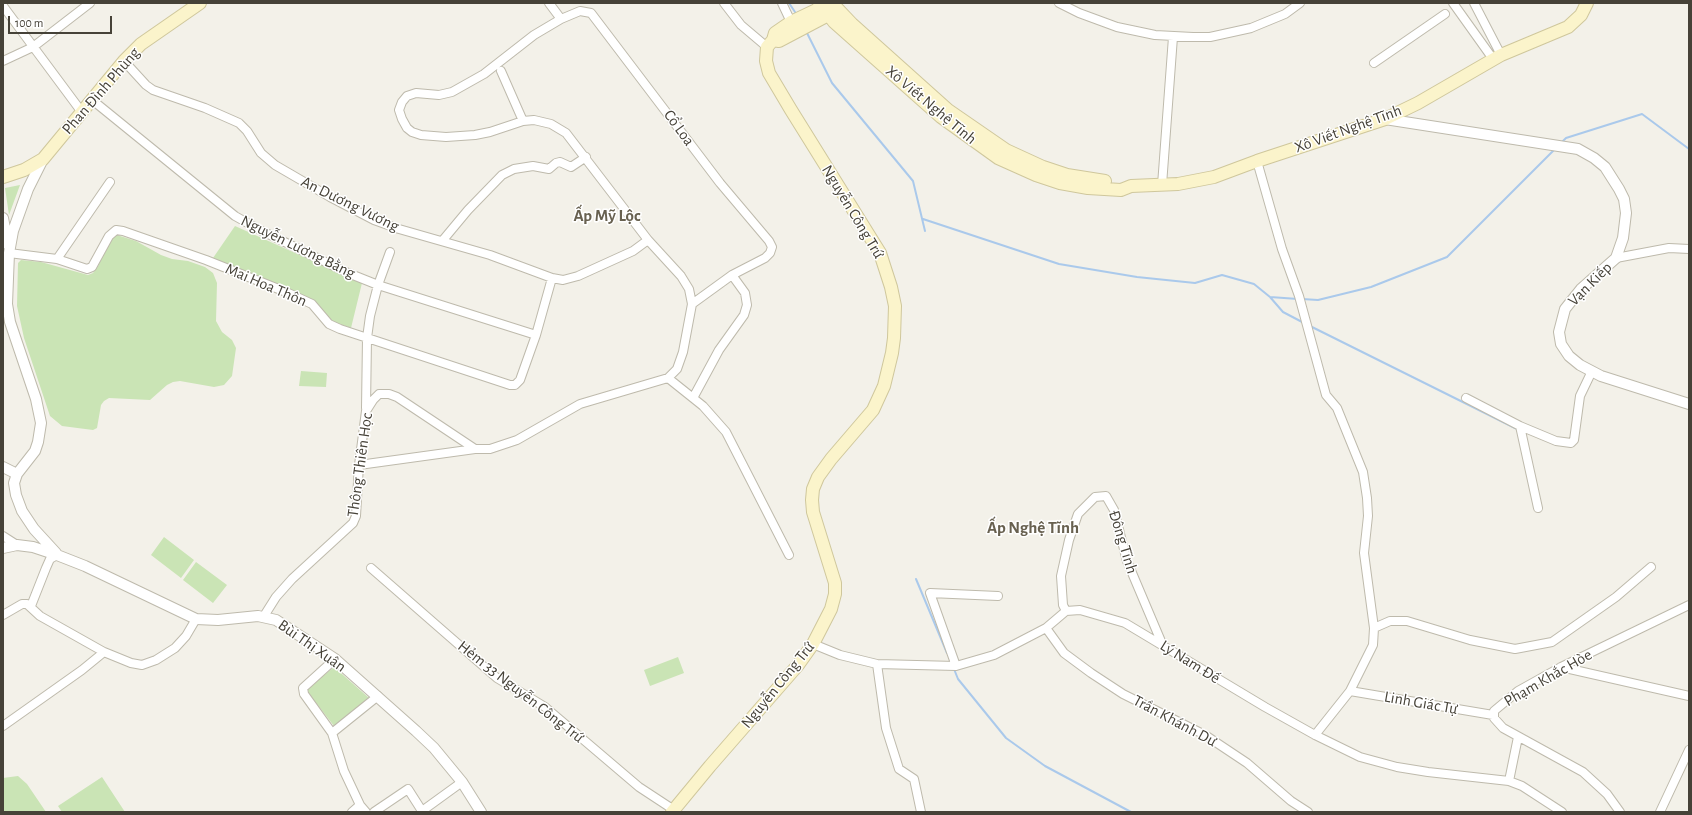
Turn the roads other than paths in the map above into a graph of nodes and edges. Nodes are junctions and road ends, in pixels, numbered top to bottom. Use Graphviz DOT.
graph roads {
  1 [pos="90,3"];
  2 [pos="200,3"];
  3 [pos="549,3"];
  4 [pos="724,3"];
  5 [pos="782,3"];
  6 [pos="1060,3"];
  7 [pos="1300,3"];
  8 [pos="1453,3"];
  9 [pos="1474,3"];
  10 [pos="1587,3"];
  11 [pos="4,7"];
  12 [pos="828,7"];
  13 [pos="1445,14"];
  14 [pos="561,19"];
  15 [pos="793,27"];
  16 [pos="1173,37"];
  17 [pos="770,43"];
  18 [pos="33,47"];
  19 [pos="1497,57"];
  20 [pos="124,61"];
  21 [pos="3,62"];
  22 [pos="1374,63"];
  23 [pos="501,71"];
  24 [pos="92,99"];
  25 [pos="81,111"];
  26 [pos="1385,119"];
  27 [pos="523,121"];
  28 [pos="586,157"];
  29 [pos="43,159"];
  30 [pos="1257,161"];
  31 [pos="3,177"];
  32 [pos="110,182"];
  33 [pos="1162,185"];
  34 [pos="3,218"];
  35 [pos="443,240"];
  36 [pos="648,240"];
  37 [pos="1689,249"];
  38 [pos="390,252"];
  39 [pos="9,253"];
  40 [pos="1616,258"];
  41 [pos="57,259"];
  42 [pos="732,276"];
  43 [pos="552,278"];
  44 [pos="378,285"];
  45 [pos="692,304"];
  46 [pos="536,335"];
  47 [pos="367,338"];
  48 [pos="1592,371"];
  49 [pos="668,378"];
  50 [pos="693,398"];
  51 [pos="1466,398"];
  52 [pos="1689,404"];
  53 [pos="366,411"];
  54 [pos="1520,426"];
  55 [pos="475,449"];
  56 [pos="359,465"];
  57 [pos="3,467"];
  58 [pos="17,474"];
  59 [pos="1538,508"];
  60 [pos="3,536"];
  61 [pos="17,545"];
  62 [pos="3,548"];
  63 [pos="57,555"];
  64 [pos="789,556"];
  65 [pos="1651,567"];
  66 [pos="371,568"];
  67 [pos="998,596"];
  68 [pos="1689,605"];
  69 [pos="31,606"];
  70 [pos="1066,611"];
  71 [pos="3,615"];
  72 [pos="264,616"];
  73 [pos="196,618"];
  74 [pos="1046,628"];
  75 [pos="1374,628"];
  76 [pos="813,644"];
  77 [pos="1163,646"];
  78 [pos="104,652"];
  79 [pos="335,659"];
  80 [pos="877,664"];
  81 [pos="956,666"];
  82 [pos="1561,667"];
  83 [pos="1350,691"];
  84 [pos="378,696"];
  85 [pos="1689,696"];
  86 [pos="1493,715"];
  87 [pos="3,726"];
  88 [pos="332,733"];
  89 [pos="1315,735"];
  90 [pos="1518,736"];
  91 [pos="1689,750"];
  92 [pos="1510,781"];
  93 [pos="462,782"];
  94 [pos="360,805"];
  95 [pos="673,811"];
  96 [pos="352,812"];
  97 [pos="366,812"];
  98 [pos="374,812"];
  99 [pos="481,812"];
  100 [pos="921,812"];
  101 [pos="1308,812"];
  102 [pos="1562,812"];
  103 [pos="1620,812"];
  104 [pos="1660,812"];
  1 -- 18 [label="street"];
  2 -- 20 [label="main road, Phan Đình Phùng"];
  3 -- 14 [label="street"];
  4 -- 17 [label="street"];
  5 -- 15 [label="street"];
  6 -- 16 [label="street"];
  7 -- 16 [label="street"];
  8 -- 19 [label="street"];
  9 -- 19 [label="street"];
  10 -- 19 [label="main road, Xô Viết Nghệ Tĩnh"];
  11 -- 18 [label="street"];
  12 -- 15 [label="main road"];
  12 -- 33 [label="main road, Xô Viết Nghệ Tĩnh"];
  13 -- 22 [label="street"];
  14 -- 27 [label="street, Cổ Loa"];
  14 -- 42 [label="street, Cổ Loa"];
  15 -- 17 [label="main road"];
  16 -- 33 [label="street"];
  17 -- 76 [label="main road, Nguyễn Công Trứ"];
  18 -- 21 [label="street"];
  18 -- 25 [label="street"];
  19 -- 26 [label="main road, Xô Viết Nghệ Tĩnh"];
  20 -- 24 [label="main road, Phan Đình Phùng"];
  20 -- 35 [label="street, An Dương Vương"];
  23 -- 27 [label="street"];
  24 -- 25 [label="main road, Phan Đình Phùng"];
  24 -- 44 [label="street, Nguyễn Lương Bằng"];
  25 -- 29 [label="main road, Phan Đình Phùng"];
  26 -- 30 [label="main road, Xô Viết Nghệ Tĩnh"];
  26 -- 40 [label="street, Vạn Kiếp"];
  27 -- 28 [label="street, Cổ Loa"];
  28 -- 35 [label="street"];
  28 -- 36 [label="street, Cổ Loa"];
  29 -- 31 [label="main road, Phan Đình Phùng"];
  29 -- 39 [label="street"];
  30 -- 33 [label="main road, Xô Viết Nghệ Tĩnh"];
  30 -- 75 [label="street"];
  32 -- 41 [label="street"];
  34 -- 39 [label="street"];
  35 -- 43 [label="street, An Dương Vương"];
  36 -- 43 [label="street, An Dương Vương"];
  36 -- 45 [label="street, Cổ Loa"];
  37 -- 40 [label="street"];
  38 -- 44 [label="street"];
  39 -- 41 [label="street, Mai Hoa Thôn"];
  39 -- 58 [label="street"];
  40 -- 48 [label="street, Vạn Kiếp"];
  41 -- 47 [label="street, Mai Hoa Thôn"];
  42 -- 45 [label="street, Cổ Loa"];
  42 -- 50 [label="street"];
  43 -- 46 [label="street, Mai Hoa Thôn"];
  44 -- 46 [label="street, Nguyễn Lương Bằng"];
  44 -- 47 [label="street"];
  45 -- 49 [label="street"];
  46 -- 47 [label="street, Mai Hoa Thôn"];
  47 -- 53 [label="street"];
  48 -- 52 [label="street, Vạn Kiếp"];
  48 -- 54 [label="street"];
  49 -- 50 [label="street"];
  49 -- 55 [label="street"];
  50 -- 64 [label="street"];
  51 -- 54 [label="street"];
  53 -- 55 [label="street, Thông Thiên Học"];
  53 -- 56 [label="street, Thông Thiên Học"];
  54 -- 59 [label="street"];
  55 -- 56 [label="street"];
  56 -- 72 [label="street, Thông Thiên Học"];
  57 -- 58 [label="street"];
  58 -- 63 [label="street"];
  60 -- 61 [label="street"];
  61 -- 62 [label="street, Bùi Thị Xuân"];
  61 -- 63 [label="street, Bùi Thị Xuân"];
  63 -- 69 [label="street"];
  63 -- 73 [label="street, Bùi Thị Xuân"];
  65 -- 75 [label="street"];
  66 -- 95 [label="street, Hẻm 33 Nguyễn Công Trứ"];
  67 -- 81 [label="street"];
  68 -- 82 [label="street, Phạm Khắc Hòe"];
  69 -- 71 [label="street"];
  69 -- 78 [label="street"];
  70 -- 74 [label="street"];
  70 -- 77 [label="street, Lý Nam Đế"];
  70 -- 77 [label="street, Đông Tĩnh"];
  72 -- 73 [label="street, Bùi Thị Xuân"];
  72 -- 79 [label="street, Bùi Thị Xuân"];
  73 -- 78 [label="street"];
  74 -- 81 [label="street"];
  74 -- 101 [label="street, Trần Khánh Dư"];
  75 -- 83 [label="street"];
  76 -- 80 [label="street"];
  76 -- 95 [label="main road, Nguyễn Công Trứ"];
  77 -- 89 [label="street, Lý Nam Đế"];
  78 -- 87 [label="street"];
  79 -- 84 [label="street, Bùi Thị Xuân"];
  79 -- 88 [label="street"];
  80 -- 81 [label="street"];
  80 -- 100 [label="street"];
  82 -- 85 [label="street"];
  82 -- 86 [label="street, Phạm Khắc Hòe"];
  83 -- 86 [label="street, Linh Giác Tự"];
  83 -- 89 [label="street"];
  84 -- 88 [label="street"];
  84 -- 93 [label="street, Bùi Thị Xuân"];
  86 -- 90 [label="street, Phạm Khắc Hòe"];
  88 -- 94 [label="street"];
  89 -- 92 [label="street, Lý Nam Đế"];
  90 -- 92 [label="street"];
  90 -- 103 [label="street, Phạm Khắc Hòe"];
  91 -- 104 [label="street"];
  92 -- 102 [label="street, Lý Nam Đế"];
  93 -- 98 [label="street"];
  93 -- 99 [label="street, Bùi Thị Xuân"];
  94 -- 96 [label="street"];
  94 -- 97 [label="street"];
}
